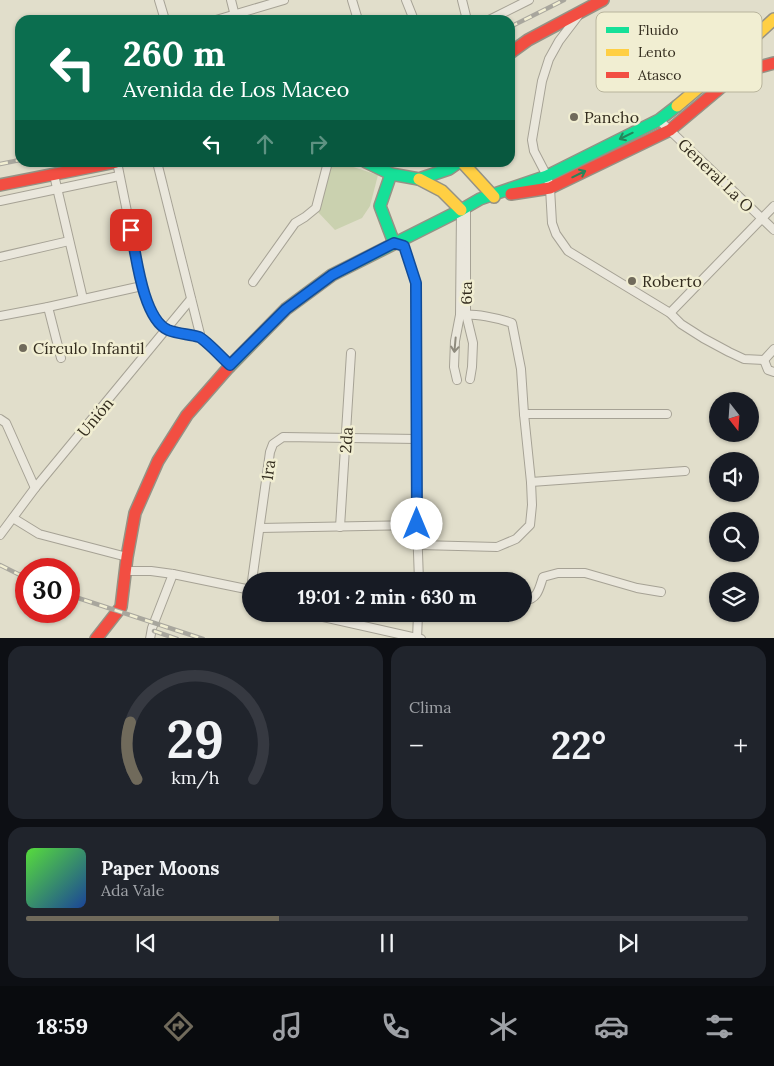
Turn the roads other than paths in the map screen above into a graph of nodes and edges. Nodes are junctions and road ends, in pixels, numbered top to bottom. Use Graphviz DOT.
graph roads {
  1 [pos="160,0"];
  2 [pos="231,0"];
  3 [pos="284,0"];
  4 [pos="352,0"];
  5 [pos="406,0"];
  6 [pos="462,0"];
  7 [pos="529,0"];
  8 [pos="603,0"];
  9 [pos="581,12"];
  10 [pos="164,15"];
  11 [pos="235,15"];
  12 [pos="241,15"];
  13 [pos="356,15"];
  14 [pos="412,15"];
  15 [pos="466,15"];
  16 [pos="499,15"];
  17 [pos="774,19"];
  18 [pos="762,30"];
  19 [pos="515,49"];
  20 [pos="693,92"];
  21 [pos="715,92"];
  22 [pos="659,120"];
  23 [pos="670,130"];
  24 [pos="92,167"];
  25 [pos="117,167"];
  26 [pos="158,167"];
  27 [pos="327,167"];
  28 [pos="376,167"];
  29 [pos="452,167"];
  30 [pos="465,167"];
  31 [pos="475,167"];
  32 [pos="391,174"];
  33 [pos="54,175"];
  34 [pos="119,176"];
  35 [pos="547,176"];
  36 [pos="419,179"];
  37 [pos="480,183"];
  38 [pos="0,185"];
  39 [pos="58,188"];
  40 [pos="550,188"];
  41 [pos="492,196"];
  42 [pos="0,201"];
  43 [pos="774,206"];
  44 [pos="464,208"];
  45 [pos="762,219"];
  46 [pos="774,230"];
  47 [pos="69,241"];
  48 [pos="394,243"];
  49 [pos="0,257"];
  50 [pos="253,282"];
  51 [pos="142,286"];
  52 [pos="191,299"];
  53 [pos="83,300"];
  54 [pos="48,307"];
  55 [pos="670,313"];
  56 [pos="463,315"];
  57 [pos="0,316"];
  58 [pos="167,329"];
  59 [pos="201,338"];
  60 [pos="774,349"];
  61 [pos="351,353"];
  62 [pos="61,358"];
  63 [pos="764,360"];
  64 [pos="230,365"];
  65 [pos="774,372"];
  66 [pos="470,379"];
  67 [pos="457,380"];
  68 [pos="524,414"];
  69 [pos="667,414"];
  70 [pos="3,421"];
  71 [pos="0,431"];
  72 [pos="346,438"];
  73 [pos="416,439"];
  74 [pos="685,471"];
  75 [pos="531,482"];
  76 [pos="35,488"];
  77 [pos="13,518"];
  78 [pos="417,524"];
  79 [pos="340,527"];
  80 [pos="260,528"];
  81 [pos="0,535"];
  82 [pos="418,545"];
  83 [pos="127,556"];
  84 [pos="126,571"];
  85 [pos="253,572"];
  86 [pos="419,572"];
  87 [pos="174,574"];
  88 [pos="242,585"];
  89 [pos="661,592"];
  90 [pos="532,599"];
  91 [pos="346,622"];
  92 [pos="418,622"];
  93 [pos="96,638"];
  94 [pos="150,638"];
  95 [pos="418,638"];
  1 -- 10 [label="street"];
  2 -- 11 [label="street"];
  3 -- 12 [label="street"];
  4 -- 13 [label="street"];
  5 -- 14 [label="street"];
  6 -- 15 [label="street"];
  7 -- 16 [label="street"];
  8 -- 9 [label="street"];
  9 -- 19 [label="street"];
  9 -- 35 [label="street"];
  17 -- 18 [label="street"];
  20 -- 22 [label="street"];
  21 -- 23 [label="street"];
  22 -- 23 [label="street, General La O"];
  22 -- 35 [label="street, one-way"];
  40 -- 23 [label="street, one-way"];
  23 -- 45 [label="street, General La O"];
  24 -- 33 [label="street"];
  25 -- 34 [label="street"];
  26 -- 52 [label="street"];
  27 -- 50 [label="street"];
  28 -- 32 [label="street"];
  29 -- 36 [label="street"];
  30 -- 37 [label="street"];
  31 -- 37 [label="street"];
  32 -- 36 [label="street"];
  32 -- 48 [label="street"];
  33 -- 38 [label="street"];
  33 -- 39 [label="street"];
  34 -- 39 [label="street"];
  34 -- 51 [label="street"];
  35 -- 40 [label="street"];
  35 -- 41 [label="street"];
  36 -- 44 [label="street"];
  37 -- 41 [label="street"];
  39 -- 42 [label="street"];
  39 -- 47 [label="street"];
  40 -- 41 [label="street"];
  40 -- 55 [label="street"];
  41 -- 44 [label="street"];
  43 -- 45 [label="street"];
  44 -- 48 [label="street"];
  44 -- 56 [label="street, 6ta"];
  45 -- 46 [label="street, General La O"];
  45 -- 55 [label="street"];
  47 -- 49 [label="street"];
  47 -- 53 [label="street"];
  48 -- 64 [label="street"];
  48 -- 73 [label="street"];
  51 -- 53 [label="street"];
  51 -- 58 [label="street"];
  52 -- 58 [label="street, Unión"];
  52 -- 59 [label="street"];
  53 -- 54 [label="street"];
  54 -- 57 [label="street"];
  54 -- 62 [label="street"];
  55 -- 63 [label="street"];
  56 -- 66 [label="street, 6ta"];
  56 -- 67 [label="street, 6ta, one-way"];
  56 -- 68 [label="street"];
  58 -- 59 [label="street"];
  58 -- 76 [label="street, Unión"];
  59 -- 64 [label="street"];
  60 -- 63 [label="street"];
  61 -- 72 [label="street, 2da"];
  63 -- 65 [label="street"];
  64 -- 83 [label="street"];
  68 -- 69 [label="street"];
  68 -- 75 [label="street"];
  70 -- 71 [label="street"];
  70 -- 76 [label="street"];
  72 -- 73 [label="street, 1ra"];
  72 -- 79 [label="street, 2da"];
  72 -- 80 [label="street, 1ra"];
  73 -- 78 [label="street"];
  74 -- 75 [label="street"];
  75 -- 82 [label="street"];
  76 -- 77 [label="street, Unión"];
  77 -- 81 [label="street, Unión"];
  77 -- 83 [label="street"];
  78 -- 79 [label="street"];
  78 -- 82 [label="street"];
  79 -- 80 [label="street"];
  80 -- 85 [label="street, 1ra"];
  82 -- 86 [label="street"];
  83 -- 84 [label="street"];
  84 -- 87 [label="street"];
  84 -- 93 [label="street"];
  87 -- 88 [label="street"];
  87 -- 94 [label="street"];
  89 -- 90 [label="street"];
  91 -- 95 [label="street"];
  92 -- 95 [label="street"];
}
